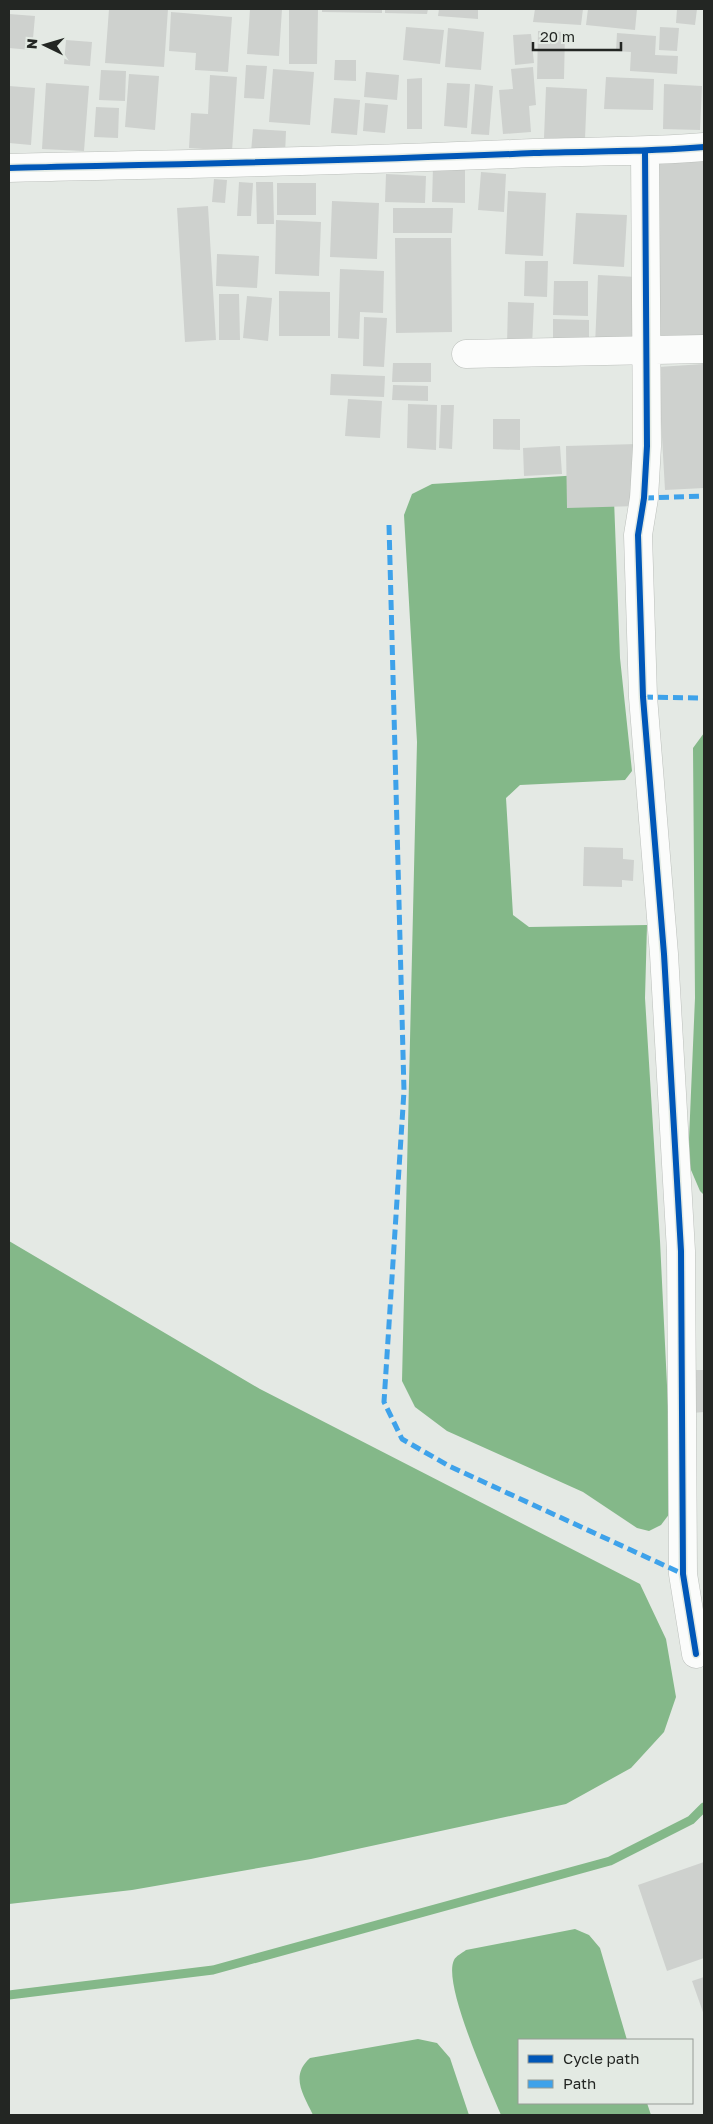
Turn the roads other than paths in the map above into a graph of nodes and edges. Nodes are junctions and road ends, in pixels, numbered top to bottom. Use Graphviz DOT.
graph roads {
  1 [pos="704,147"];
  2 [pos="645,152"];
  3 [pos="9,168"];
  4 [pos="704,349"];
  5 [pos="646,351"];
  6 [pos="466,354"];
  7 [pos="696,1654"];
  1 -- 2 [label="street"];
  2 -- 3 [label="street"];
  2 -- 5 [label="street"];
  4 -- 5 [label="street"];
  5 -- 6 [label="street"];
  5 -- 7 [label="street"];
}
